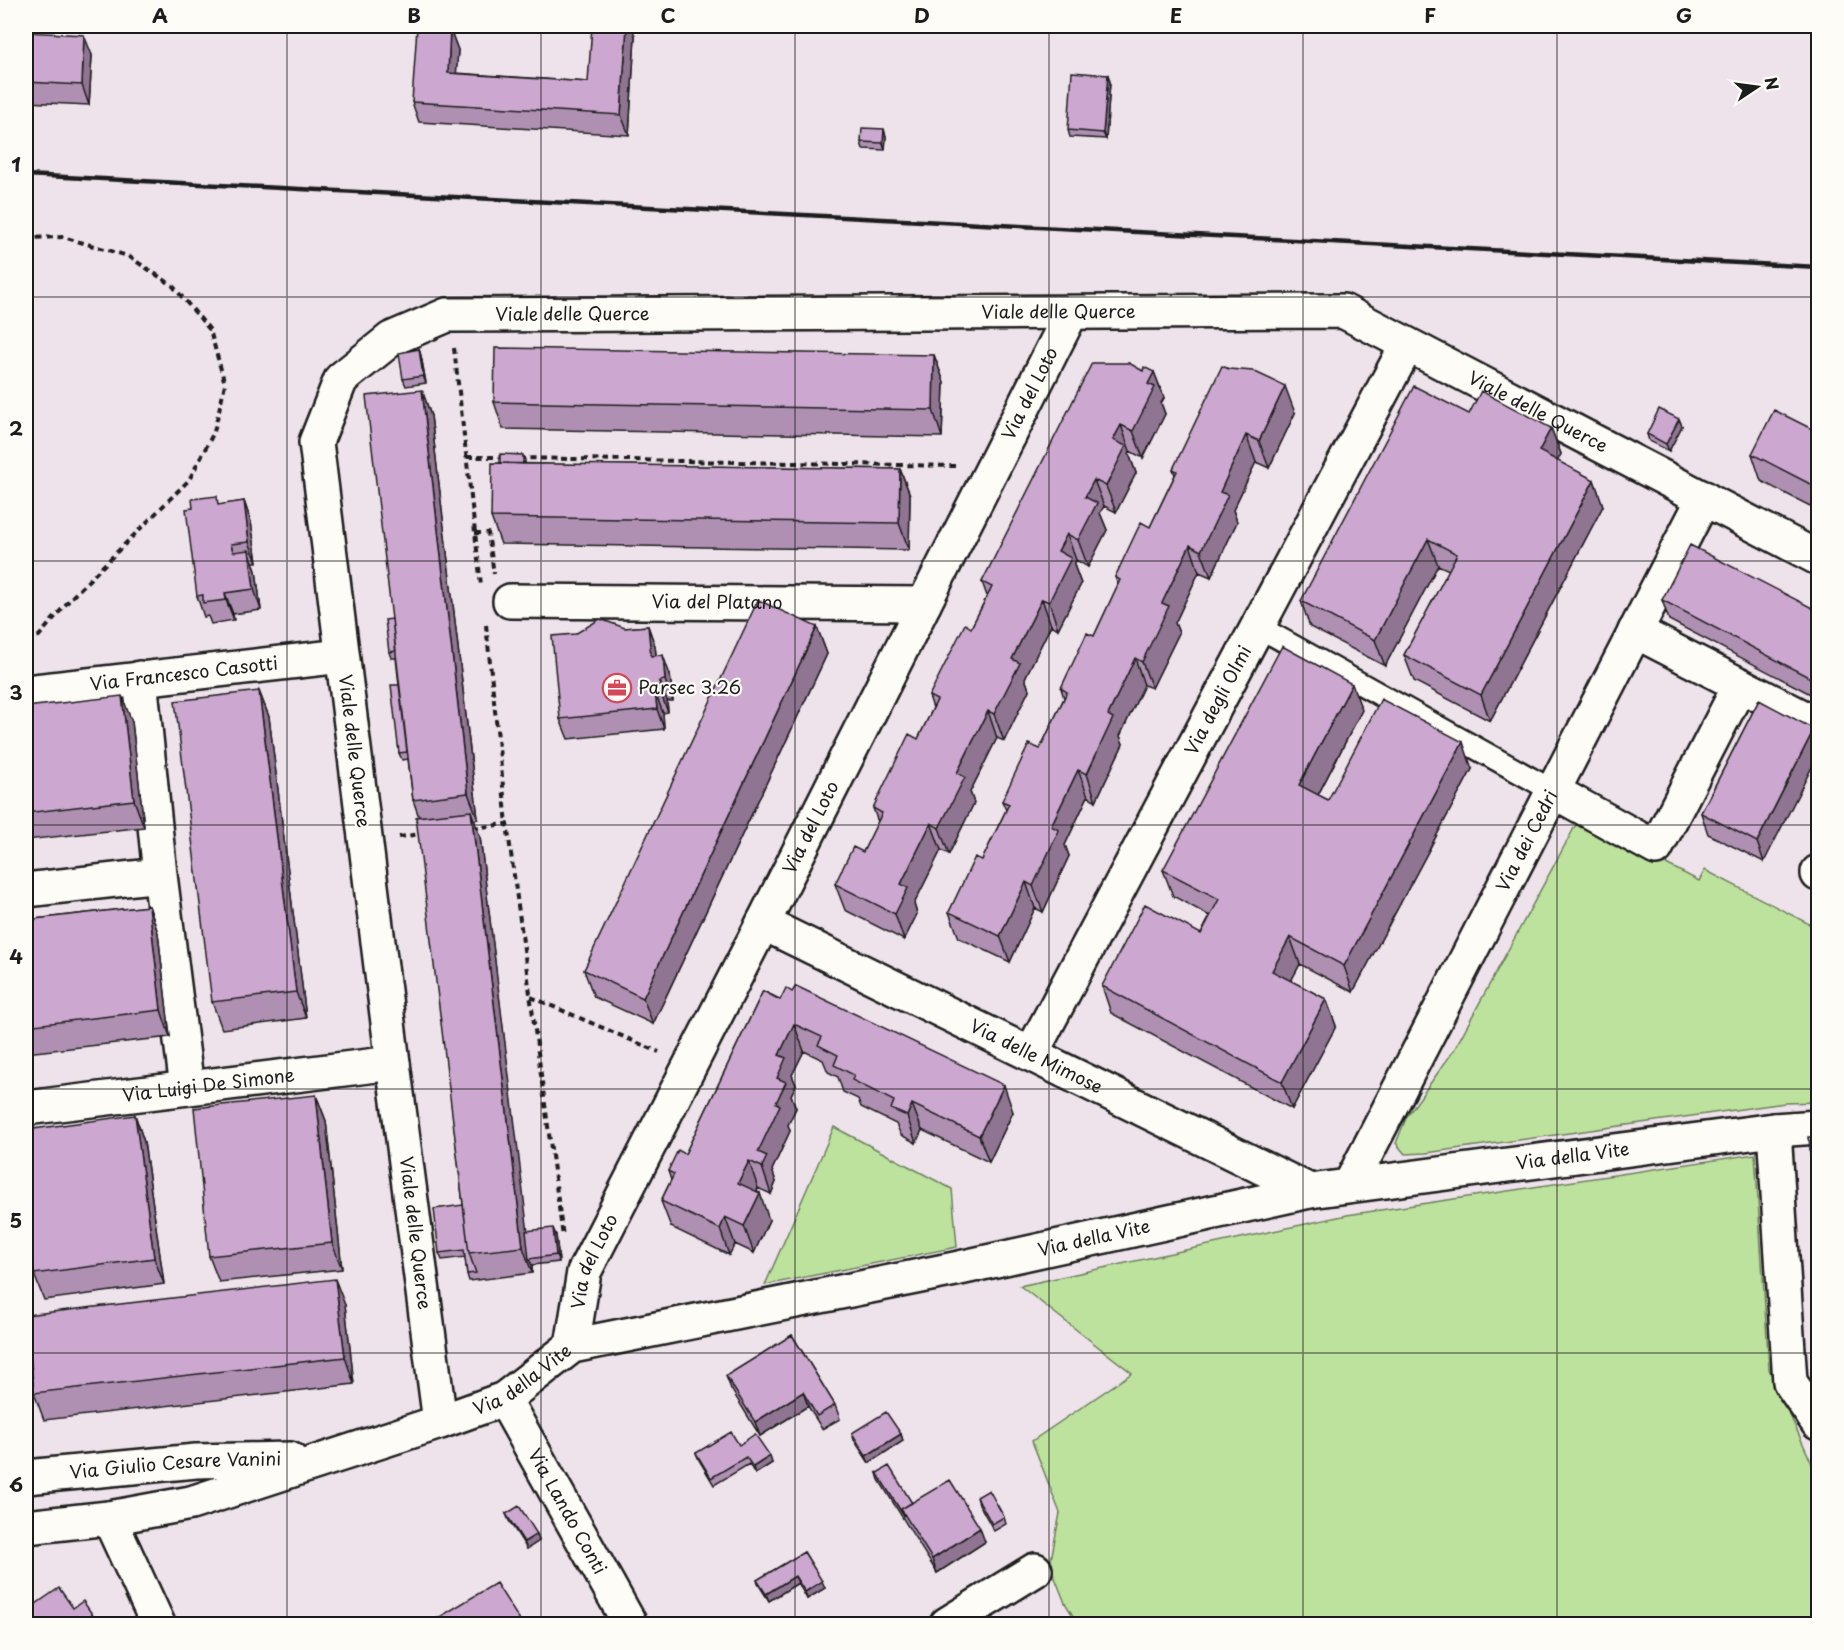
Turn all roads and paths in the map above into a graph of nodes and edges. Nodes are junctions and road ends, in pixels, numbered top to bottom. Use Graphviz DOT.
graph roads {
  1 [pos="26,238"];
  2 [pos="1071,313"];
  3 [pos="447,315"];
  4 [pos="1407,345"];
  5 [pos="467,457"];
  6 [pos="503,458"];
  7 [pos="515,458"];
  8 [pos="994,466"];
  9 [pos="1704,498"];
  10 [pos="475,533"];
  11 [pos="1818,558"];
  12 [pos="492,602"];
  13 [pos="924,603"];
  14 [pos="1257,626"];
  15 [pos="1635,632"];
  16 [pos="26,639"];
  17 [pos="342,656"];
  18 [pos="140,678"];
  19 [pos="1740,685"];
  20 [pos="26,692"];
  21 [pos="1818,725"];
  22 [pos="1553,791"];
  23 [pos="507,824"];
  24 [pos="472,828"];
  25 [pos="424,834"];
  26 [pos="365,841"];
  27 [pos="160,876"];
  28 [pos="26,890"];
  29 [pos="763,922"];
  30 [pos="531,998"];
  31 [pos="1031,1054"];
  32 [pos="393,1063"];
  33 [pos="690,1065"];
  34 [pos="187,1088"];
  35 [pos="26,1108"];
  36 [pos="1818,1127"];
  37 [pos="1774,1130"];
  38 [pos="1350,1185"];
  39 [pos="1310,1191"];
  40 [pos="584,1272"];
  41 [pos="572,1346"];
  42 [pos="504,1399"];
  43 [pos="440,1422"];
  44 [pos="1818,1423"];
  45 [pos="324,1459"];
  46 [pos="26,1478"];
  47 [pos="109,1518"];
  48 [pos="26,1527"];
  49 [pos="1035,1570"];
  50 [pos="158,1624"];
  51 [pos="630,1624"];
  52 [pos="947,1624"];
  1 -- 16 [label="path"];
  2 -- 3 [label="street, Viale delle Querce"];
  2 -- 4 [label="street, Viale delle Querce"];
  2 -- 8 [label="street, Via del Loto"];
  3 -- 5 [label="path"];
  3 -- 17 [label="street, Viale delle Querce"];
  4 -- 9 [label="street, Viale delle Querce"];
  4 -- 14 [label="street, Via degli Olmi"];
  5 -- 6 [label="path"];
  5 -- 10 [label="path"];
  7 -- 8 [label="path"];
  8 -- 13 [label="street, Via del Loto"];
  9 -- 11 [label="street, Viale delle Querce"];
  9 -- 15 [label="street, Via dei Cedri"];
  10 -- 12 [label="path"];
  10 -- 12 [label="path"];
  12 -- 13 [label="street, Via del Platano"];
  12 -- 23 [label="path"];
  13 -- 29 [label="street, Via del Loto"];
  14 -- 22 [label="lane"];
  14 -- 31 [label="street, Via degli Olmi"];
  15 -- 19 [label="street"];
  15 -- 22 [label="street, Via dei Cedri"];
  17 -- 18 [label="street, Via Francesco Casotti"];
  17 -- 26 [label="street, Viale delle Querce"];
  18 -- 20 [label="street, Via Francesco Casotti"];
  18 -- 27 [label="street"];
  19 -- 21 [label="street"];
  19 -- 22 [label="street"];
  22 -- 38 [label="street, Via dei Cedri"];
  23 -- 24 [label="path"];
  23 -- 30 [label="path"];
  25 -- 26 [label="path"];
  26 -- 32 [label="street, Viale delle Querce"];
  27 -- 28 [label="street"];
  27 -- 34 [label="street"];
  29 -- 31 [label="street, Via delle Mimose"];
  29 -- 33 [label="street, Via del Loto"];
  30 -- 33 [label="path"];
  30 -- 40 [label="path"];
  31 -- 39 [label="street, Via delle Mimose"];
  32 -- 34 [label="street, Via Luigi De Simone"];
  32 -- 43 [label="street, Viale delle Querce"];
  33 -- 40 [label="street, Via del Loto"];
  34 -- 35 [label="street, Via Luigi De Simone"];
  36 -- 37 [label="street, Via della Vite"];
  37 -- 38 [label="street, Via della Vite"];
  37 -- 44 [label="street"];
  38 -- 39 [label="street, Via della Vite"];
  39 -- 41 [label="street, Via della Vite"];
  40 -- 41 [label="street, Via del Loto"];
  41 -- 42 [label="street, Via della Vite"];
  42 -- 43 [label="street, Via della Vite"];
  42 -- 51 [label="street, Via Lando Conti"];
  43 -- 45 [label="street, Via della Vite"];
  45 -- 46 [label="street, Via Giulio Cesare Vanini"];
  45 -- 47 [label="street, Via della Vite"];
  47 -- 48 [label="street, Via della Vite"];
  47 -- 50 [label="street"];
  49 -- 52 [label="street"];
}
